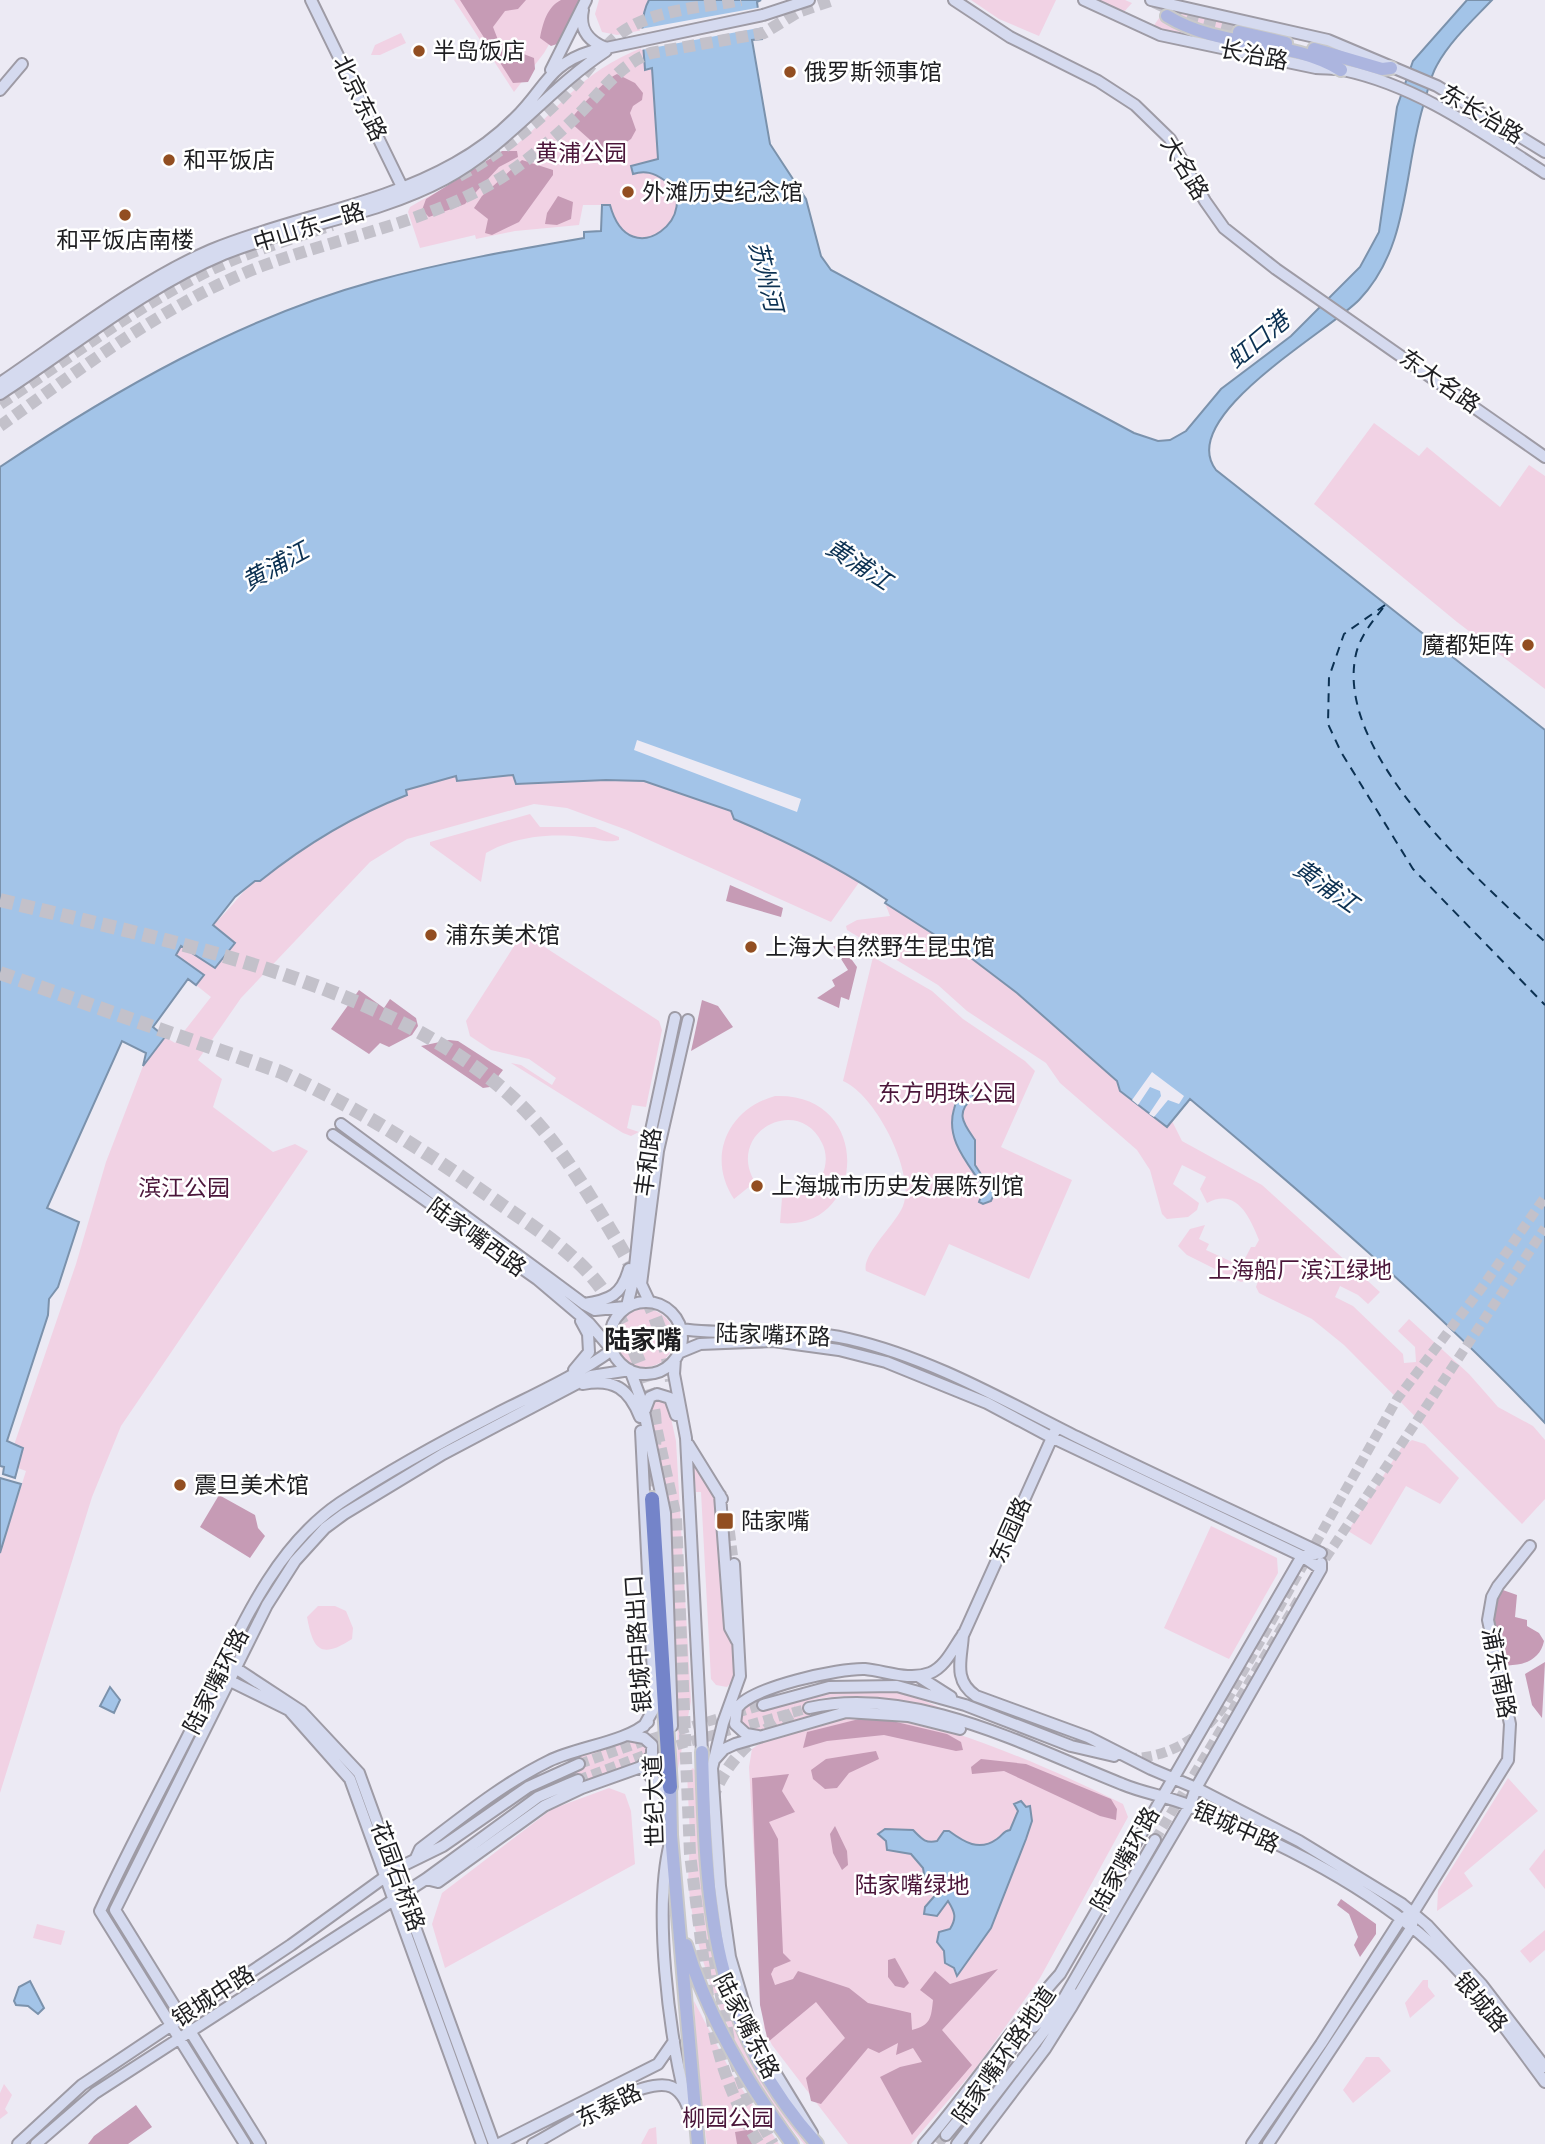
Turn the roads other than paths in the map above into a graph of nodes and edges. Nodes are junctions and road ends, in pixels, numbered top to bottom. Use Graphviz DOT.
graph roads {
  1 [pos="312,0"];
  2 [pos="809,0"];
  3 [pos="954,0"];
  4 [pos="1084,0"];
  5 [pos="1151,0"];
  6 [pos="585,1"];
  7 [pos="1167,16"];
  8 [pos="1239,32"];
  9 [pos="609,49"];
  10 [pos="22,64"];
  11 [pos="1391,68"];
  12 [pos="1341,70"];
  13 [pos="550,76"];
  14 [pos="1419,78"];
  15 [pos="560,88"];
  16 [pos="0,90"];
  17 [pos="1427,101"];
  18 [pos="1545,152"];
  19 [pos="1545,173"];
  20 [pos="405,192"];
  21 [pos="1330,306"];
  22 [pos="0,383"];
  23 [pos="0,394"];
  24 [pos="1545,457"];
  25 [pos="675,1018"];
  26 [pos="688,1020"];
  27 [pos="341,1124"];
  28 [pos="333,1135"];
  29 [pos="639,1233"];
  30 [pos="649,1301"];
  31 [pos="584,1304"];
  32 [pos="568,1305"];
  33 [pos="626,1307"];
  34 [pos="681,1329"];
  35 [pos="611,1350"];
  36 [pos="677,1356"];
  37 [pos="630,1370"];
  38 [pos="561,1381"];
  39 [pos="572,1387"];
  40 [pos="642,1415"];
  41 [pos="1057,1426"];
  42 [pos="686,1435"];
  43 [pos="1051,1437"];
  44 [pos="720,1495"];
  45 [pos="652,1499"];
  46 [pos="728,1516"];
  47 [pos="1530,1546"];
  48 [pos="1321,1553"];
  49 [pos="1302,1556"];
  50 [pos="734,1564"];
  51 [pos="1321,1569"];
  52 [pos="963,1634"];
  53 [pos="740,1646"];
  54 [pos="231,1665"];
  55 [pos="219,1676"];
  56 [pos="918,1676"];
  57 [pos="230,1680"];
  58 [pos="663,1691"];
  59 [pos="763,1705"];
  60 [pos="965,1705"];
  61 [pos="809,1708"];
  62 [pos="1001,1720"];
  63 [pos="644,1726"];
  64 [pos="628,1735"];
  65 [pos="763,1735"];
  66 [pos="1009,1738"];
  67 [pos="702,1752"];
  68 [pos="1114,1756"];
  69 [pos="579,1764"];
  70 [pos="641,1767"];
  71 [pos="712,1768"];
  72 [pos="1175,1779"];
  73 [pos="578,1780"];
  74 [pos="670,1787"];
  75 [pos="1196,1788"];
  76 [pos="1161,1795"];
  77 [pos="1190,1805"];
  78 [pos="671,1835"];
  79 [pos="1155,1840"];
  80 [pos="416,1858"];
  81 [pos="396,1869"];
  82 [pos="385,1877"];
  83 [pos="426,1879"];
  84 [pos="405,1892"];
  85 [pos="393,1900"];
  86 [pos="1413,1913"];
  87 [pos="1401,1919"];
  88 [pos="679,1920"];
  89 [pos="1412,1927"];
  90 [pos="685,1941"];
  91 [pos="1105,1952"];
  92 [pos="1060,1974"];
  93 [pos="1064,1998"];
  94 [pos="180,2017"];
  95 [pos="1051,2021"];
  96 [pos="168,2025"];
  97 [pos="190,2034"];
  98 [pos="178,2041"];
  99 [pos="674,2041"];
  100 [pos="1545,2067"];
  101 [pos="1545,2082"];
  102 [pos="686,2101"];
  103 [pos="946,2140"];
  104 [pos="698,2141"];
  105 [pos="964,2142"];
  106 [pos="817,2143"];
  107 [pos="18,2144"];
  108 [pos="36,2144"];
  109 [pos="245,2144"];
  110 [pos="260,2144"];
  111 [pos="482,2144"];
  112 [pos="497,2144"];
  113 [pos="533,2144"];
  114 [pos="792,2144"];
  115 [pos="924,2144"];
  116 [pos="1252,2144"];
  117 [pos="1268,2144"];
  1 -- 20 [label="main road, 北京东路"];
  2 -- 9 [label="main road, 中山东一路"];
  3 -- 21 [label="main road, 大名路"];
  4 -- 12 [label="main road, 长治路"];
  5 -- 11 [label="main road, 长治路"];
  6 -- 9 [label="main road"];
  6 -- 13 [label="main road"];
  7 -- 12 [label="main road"];
  8 -- 11 [label="main road"];
  9 -- 13 [label="main road, 中山东一路"];
  9 -- 15 [label="main road, 中山东一路"];
  10 -- 16 [label="main road"];
  11 -- 14 [label="main road, 长治路"];
  12 -- 17 [label="main road, 长治路"];
  13 -- 15 [label="main road"];
  13 -- 20 [label="main road, 中山东一路"];
  14 -- 18 [label="main road, 东长治路"];
  15 -- 20 [label="main road, 中山东一路"];
  17 -- 19 [label="main road, 东长治路"];
  20 -- 22 [label="main road, 中山东一路"];
  20 -- 23 [label="main road, 中山东一路"];
  21 -- 24 [label="main road, 东大名路"];
  25 -- 29 [label="main road, 丰和路"];
  26 -- 30 [label="main road, 丰和路"];
  27 -- 31 [label="main road, 陆家嘴西路"];
  28 -- 32 [label="main road, 陆家嘴西路"];
  29 -- 31 [label="main road"];
  29 -- 33 [label="main road, 丰和路"];
  30 -- 33 [label="main road"];
  30 -- 34 [label="main road"];
  31 -- 33 [label="main road"];
  32 -- 35 [label="main road, 陆家嘴西路"];
  32 -- 38 [label="main road"];
  33 -- 35 [label="main road"];
  34 -- 36 [label="main road"];
  34 -- 41 [label="main road, 陆家嘴环路"];
  35 -- 37 [label="main road"];
  35 -- 38 [label="main road, 陆家嘴环路"];
  36 -- 37 [label="main road"];
  36 -- 42 [label="main road"];
  36 -- 43 [label="main road, 陆家嘴环路"];
  37 -- 39 [label="main road, 陆家嘴环路"];
  37 -- 40 [label="main road, 世纪大道"];
  38 -- 54 [label="main road, 陆家嘴环路"];
  39 -- 40 [label="main road"];
  39 -- 54 [label="main road, 陆家嘴环路"];
  40 -- 42 [label="main road"];
  40 -- 63 [label="main road"];
  40 -- 90 [label="main road, 世纪大道"];
  41 -- 43 [label="main road, 东园路"];
  41 -- 48 [label="main road, 陆家嘴环路"];
  42 -- 44 [label="main road"];
  42 -- 67 [label="main road"];
  43 -- 49 [label="main road, 陆家嘴环路"];
  43 -- 52 [label="main road, 东园路"];
  44 -- 46 [label="main road"];
  44 -- 53 [label="main road"];
  45 -- 58 [label="highway, 银城中路出口"];
  47 -- 86 [label="main road, 浦东南路"];
  48 -- 49 [label="main road"];
  48 -- 51 [label="main road, 陆家嘴环路"];
  49 -- 51 [label="main road, 陆家嘴环路"];
  49 -- 72 [label="main road, 陆家嘴环路"];
  50 -- 53 [label="main road"];
  51 -- 75 [label="main road, 陆家嘴环路"];
  52 -- 56 [label="main road"];
  52 -- 62 [label="main road"];
  52 -- 72 [label="main road, 银城中路"];
  53 -- 71 [label="main road"];
  54 -- 55 [label="main road, 陆家嘴环路"];
  54 -- 57 [label="main road, 陆家嘴环路"];
  54 -- 81 [label="main road, 花园石桥路"];
  55 -- 57 [label="main road, 花园石桥路"];
  55 -- 96 [label="main road, 陆家嘴环路"];
  56 -- 60 [label="main road"];
  56 -- 65 [label="main road"];
  57 -- 82 [label="main road, 花园石桥路"];
  57 -- 94 [label="main road, 陆家嘴环路"];
  58 -- 63 [label="main road"];
  58 -- 74 [label="highway, 银城中路出口"];
  59 -- 60 [label="main road"];
  60 -- 62 [label="main road"];
  61 -- 66 [label="main road"];
  62 -- 68 [label="main road"];
  63 -- 64 [label="main road"];
  64 -- 70 [label="main road"];
  64 -- 80 [label="main road"];
  65 -- 66 [label="main road"];
  65 -- 71 [label="main road"];
  66 -- 76 [label="main road, 银城中路"];
  67 -- 106 [label="main road, 陆家嘴东路"];
  69 -- 80 [label="main road"];
  70 -- 78 [label="main road"];
  70 -- 83 [label="main road"];
  71 -- 106 [label="main road"];
  72 -- 75 [label="main road, 银城中路"];
  72 -- 76 [label="main road, 陆家嘴环路"];
  73 -- 83 [label="main road"];
  74 -- 78 [label="main road, 世纪大道"];
  75 -- 77 [label="main road, 陆家嘴环路"];
  75 -- 86 [label="main road, 银城中路"];
  76 -- 77 [label="main road, 银城中路"];
  76 -- 92 [label="main road, 陆家嘴环路"];
  77 -- 87 [label="main road, 银城中路"];
  77 -- 91 [label="main road, 陆家嘴环路"];
  78 -- 88 [label="main road, 世纪大道"];
  78 -- 99 [label="main road"];
  79 -- 93 [label="main road"];
  80 -- 81 [label="main road, 银城中路"];
  81 -- 82 [label="main road, 银城中路"];
  81 -- 84 [label="main road, 花园石桥路"];
  82 -- 85 [label="main road, 花园石桥路"];
  82 -- 94 [label="main road, 银城中路"];
  83 -- 84 [label="main road, 银城中路"];
  84 -- 85 [label="main road, 银城中路"];
  84 -- 112 [label="main road, 花园石桥路"];
  85 -- 97 [label="main road, 银城中路"];
  85 -- 111 [label="main road, 花园石桥路"];
  86 -- 87 [label="main road"];
  86 -- 89 [label="main road, 浦东南路"];
  86 -- 100 [label="main road, 银城路"];
  87 -- 89 [label="main road, 银城中路"];
  87 -- 116 [label="main road"];
  88 -- 90 [label="main road, 陆家嘴东路"];
  88 -- 104 [label="main road, 世纪大道"];
  89 -- 101 [label="main road, 银城路"];
  89 -- 117 [label="main road, 浦东南路"];
  90 -- 114 [label="main road, 陆家嘴东路"];
  91 -- 95 [label="main road, 陆家嘴环路"];
  91 -- 105 [label="main road, 陆家嘴环路"];
  92 -- 103 [label="main road, 陆家嘴环路地道"];
  92 -- 115 [label="main road, 陆家嘴环路"];
  93 -- 95 [label="main road"];
  93 -- 103 [label="main road"];
  94 -- 96 [label="main road, 银城中路"];
  94 -- 97 [label="main road, 陆家嘴环路"];
  95 -- 105 [label="main road, 陆家嘴环路"];
  96 -- 98 [label="main road, 陆家嘴环路"];
  96 -- 107 [label="main road, 银城中路"];
  97 -- 98 [label="main road, 银城中路"];
  97 -- 110 [label="main road, 陆家嘴环路"];
  98 -- 108 [label="main road, 银城中路"];
  98 -- 109 [label="main road, 陆家嘴环路"];
  99 -- 102 [label="main road"];
  99 -- 112 [label="main road, 东泰路"];
  102 -- 104 [label="main road"];
  102 -- 113 [label="main road, 东泰路"];
}
